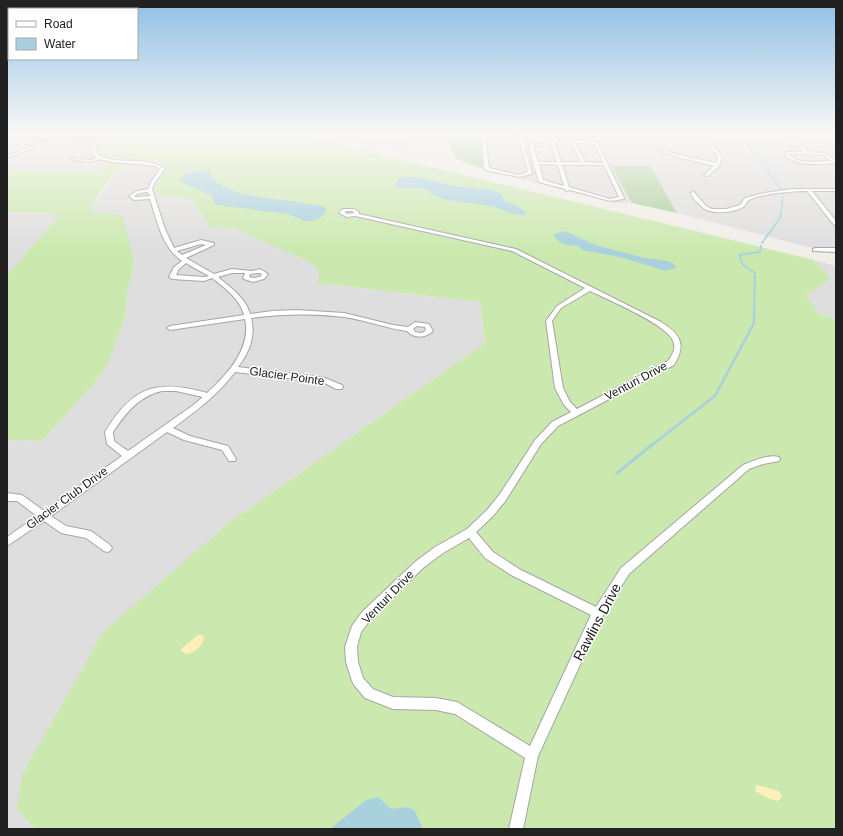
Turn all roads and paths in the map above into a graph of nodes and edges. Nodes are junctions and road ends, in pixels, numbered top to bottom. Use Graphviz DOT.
graph roads {
  1 [pos="160,173"];
  2 [pos="506,173"];
  3 [pos="530,173"];
  4 [pos="538,173"];
  5 [pos="563,173"];
  6 [pos="611,173"];
  7 [pos="568,190"];
  8 [pos="808,190"];
  9 [pos="836,190"];
  10 [pos="692,193"];
  11 [pos="355,215"];
  12 [pos="836,224"];
  13 [pos="173,250"];
  14 [pos="815,250"];
  15 [pos="836,250"];
  16 [pos="185,259"];
  17 [pos="251,272"];
  18 [pos="213,276"];
  19 [pos="590,288"];
  20 [pos="248,316"];
  21 [pos="170,328"];
  22 [pos="410,329"];
  23 [pos="233,369"];
  24 [pos="340,387"];
  25 [pos="209,396"];
  26 [pos="576,412"];
  27 [pos="166,428"];
  28 [pos="127,455"];
  29 [pos="776,458"];
  30 [pos="232,459"];
  31 [pos="7,497"];
  32 [pos="43,516"];
  33 [pos="470,532"];
  34 [pos="7,542"];
  35 [pos="107,548"];
  36 [pos="598,613"];
  37 [pos="532,755"];
  38 [pos="516,829"];
  1 -- 13 [label="street"];
  2 -- 3 [label="street"];
  4 -- 7 [label="street"];
  5 -- 7 [label="street"];
  6 -- 7 [label="street"];
  8 -- 9 [label="street"];
  8 -- 10 [label="street"];
  8 -- 12 [label="street"];
  11 -- 19 [label="street, Venturi Drive"];
  13 -- 16 [label="street, Glacier Club Drive"];
  13 -- 16 [label="street"];
  14 -- 15 [label="street"];
  16 -- 18 [label="street, Glacier Club Drive"];
  16 -- 18 [label="street"];
  17 -- 18 [label="street"];
  18 -- 20 [label="street, Glacier Club Drive"];
  19 -- 26 [label="street"];
  19 -- 26 [label="street, Venturi Drive"];
  20 -- 21 [label="street"];
  20 -- 22 [label="street"];
  20 -- 23 [label="street, Glacier Club Drive"];
  23 -- 24 [label="street, Glacier Pointe"];
  23 -- 25 [label="street, Glacier Club Drive"];
  25 -- 27 [label="street, Glacier Club Drive"];
  25 -- 28 [label="street"];
  26 -- 33 [label="street, Venturi Drive"];
  27 -- 28 [label="street, Glacier Club Drive"];
  27 -- 30 [label="street"];
  28 -- 32 [label="street, Glacier Club Drive"];
  29 -- 36 [label="street, Rawlins Drive"];
  31 -- 32 [label="street"];
  32 -- 34 [label="street, Glacier Club Drive"];
  32 -- 35 [label="street"];
  33 -- 36 [label="street"];
  33 -- 37 [label="street, Venturi Drive"];
  36 -- 37 [label="street, Rawlins Drive"];
  37 -- 38 [label="street, Rawlins Drive"];
}
